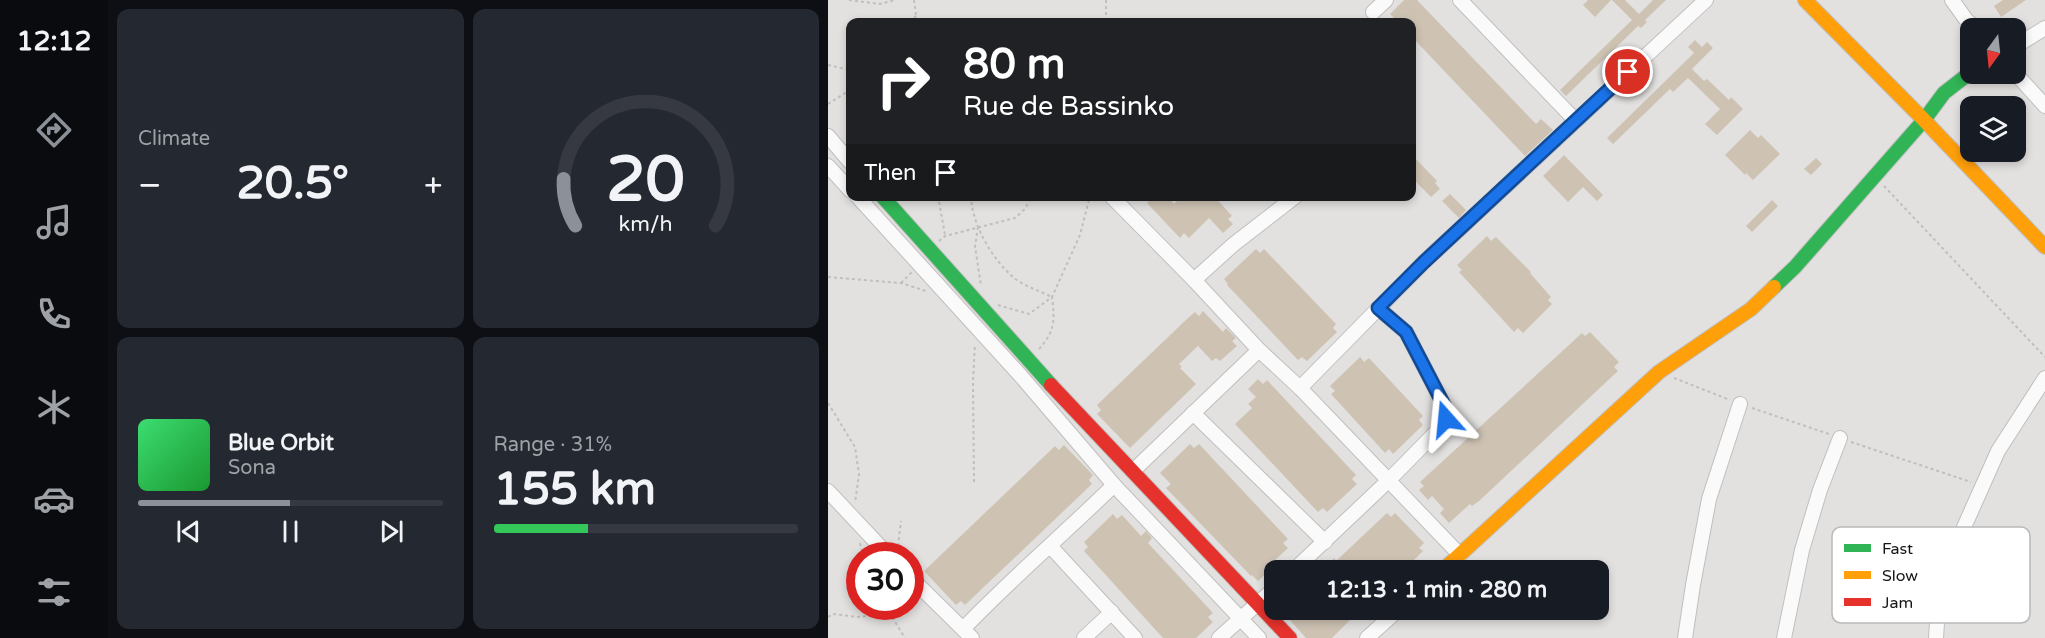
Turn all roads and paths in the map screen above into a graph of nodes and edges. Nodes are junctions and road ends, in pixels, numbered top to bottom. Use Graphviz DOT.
graph roads {
  1 [pos="849,0"];
  2 [pos="895,0"];
  3 [pos="914,0"];
  4 [pos="1106,0"];
  5 [pos="1386,0"];
  6 [pos="1460,0"];
  7 [pos="1706,0"];
  8 [pos="1804,0"];
  9 [pos="1952,0"];
  10 [pos="1373,12"];
  11 [pos="916,16"];
  12 [pos="1106,18"];
  13 [pos="1965,18"];
  14 [pos="2045,28"];
  15 [pos="2026,39"];
  16 [pos="828,65"];
  17 [pos="846,69"];
  18 [pos="1960,81"];
  19 [pos="2025,84"];
  20 [pos="846,93"];
  21 [pos="828,104"];
  22 [pos="2045,106"];
  23 [pos="1575,120"];
  24 [pos="1924,120"];
  25 [pos="828,136"];
  26 [pos="846,157"];
  27 [pos="828,166"];
  28 [pos="1874,175"];
  29 [pos="846,186"];
  30 [pos="861,201"];
  31 [pos="886,201"];
  32 [pos="939,201"];
  33 [pos="972,201"];
  34 [pos="1029,201"];
  35 [pos="1089,201"];
  36 [pos="1116,201"];
  37 [pos="1290,201"];
  38 [pos="978,227"];
  39 [pos="945,236"];
  40 [pos="2045,247"];
  41 [pos="930,250"];
  42 [pos="919,265"];
  43 [pos="1194,280"];
  44 [pos="901,283"];
  45 [pos="1052,297"];
  46 [pos="981,307"];
  47 [pos="1378,308"];
  48 [pos="975,326"];
  49 [pos="1259,350"];
  50 [pos="2045,357"];
  51 [pos="1029,360"];
  52 [pos="1659,372"];
  53 [pos="2045,378"];
  54 [pos="1300,388"];
  55 [pos="828,403"];
  56 [pos="1740,404"];
  57 [pos="1193,413"];
  58 [pos="1840,438"];
  59 [pos="1133,471"];
  60 [pos="1388,480"];
  61 [pos="974,482"];
  62 [pos="1114,485"];
  63 [pos="1982,486"];
  64 [pos="828,491"];
  65 [pos="853,518"];
  66 [pos="901,521"];
  67 [pos="1964,527"];
  68 [pos="859,542"];
  69 [pos="876,542"];
  70 [pos="898,542"];
  71 [pos="1325,542"];
  72 [pos="1051,547"];
  73 [pos="1460,555"];
  74 [pos="1305,560"];
  75 [pos="1454,560"];
  76 [pos="924,591"];
  77 [pos="1264,598"];
  78 [pos="1258,604"];
  79 [pos="1112,612"];
  80 [pos="846,616"];
  81 [pos="828,617"];
  82 [pos="1239,619"];
  83 [pos="894,620"];
  84 [pos="1387,620"];
  85 [pos="1937,623"];
  86 [pos="968,633"];
  87 [pos="905,638"];
  88 [pos="1084,638"];
  89 [pos="1135,638"];
  90 [pos="1219,638"];
  91 [pos="1259,638"];
  92 [pos="1290,638"];
  93 [pos="1367,638"];
  94 [pos="1685,638"];
  95 [pos="1784,638"];
  96 [pos="1936,638"];
  1 -- 2 [label="path"];
  3 -- 11 [label="path"];
  4 -- 12 [label="path"];
  5 -- 10 [label="street"];
  6 -- 23 [label="street"];
  7 -- 23 [label="street"];
  8 -- 24 [label="street"];
  9 -- 13 [label="street"];
  14 -- 15 [label="street"];
  16 -- 17 [label="path"];
  18 -- 24 [label="street"];
  19 -- 22 [label="street"];
  20 -- 21 [label="path"];
  23 -- 47 [label="street"];
  24 -- 28 [label="street"];
  24 -- 40 [label="street"];
  25 -- 26 [label="street"];
  27 -- 29 [label="street"];
  28 -- 50 [label="path"];
  28 -- 52 [label="street"];
  30 -- 42 [label="street"];
  31 -- 41 [label="street"];
  32 -- 39 [label="path"];
  33 -- 38 [label="path"];
  34 -- 38 [label="path"];
  35 -- 45 [label="path"];
  36 -- 43 [label="street"];
  37 -- 43 [label="street"];
  38 -- 39 [label="path"];
  38 -- 45 [label="path"];
  38 -- 46 [label="path"];
  39 -- 41 [label="path"];
  41 -- 46 [label="street"];
  42 -- 44 [label="path"];
  42 -- 48 [label="street"];
  43 -- 49 [label="street"];
  45 -- 51 [label="path"];
  46 -- 51 [label="street"];
  47 -- 54 [label="street"];
  47 -- 60 [label="street"];
  48 -- 61 [label="path"];
  48 -- 62 [label="street"];
  49 -- 54 [label="street"];
  49 -- 57 [label="street"];
  51 -- 59 [label="street"];
  52 -- 56 [label="path"];
  52 -- 73 [label="street"];
  53 -- 63 [label="street"];
  54 -- 60 [label="street"];
  55 -- 65 [label="path"];
  56 -- 58 [label="path"];
  56 -- 94 [label="street"];
  57 -- 59 [label="street"];
  57 -- 71 [label="street"];
  58 -- 63 [label="path"];
  58 -- 95 [label="street"];
  59 -- 78 [label="street"];
  60 -- 71 [label="street"];
  60 -- 73 [label="street"];
  62 -- 72 [label="street"];
  62 -- 82 [label="street"];
  63 -- 67 [label="street"];
  64 -- 65 [label="street"];
  65 -- 68 [label="path"];
  65 -- 69 [label="street"];
  66 -- 70 [label="path"];
  71 -- 74 [label="street"];
  72 -- 79 [label="street"];
  72 -- 86 [label="street"];
  73 -- 75 [label="street"];
  76 -- 86 [label="street"];
  77 -- 78 [label="street"];
  78 -- 82 [label="street"];
  78 -- 92 [label="street"];
  79 -- 88 [label="street"];
  79 -- 89 [label="street"];
  80 -- 81 [label="path"];
  82 -- 90 [label="street"];
  82 -- 91 [label="street"];
  83 -- 87 [label="path"];
  84 -- 93 [label="street"];
  85 -- 96 [label="street"];
}
